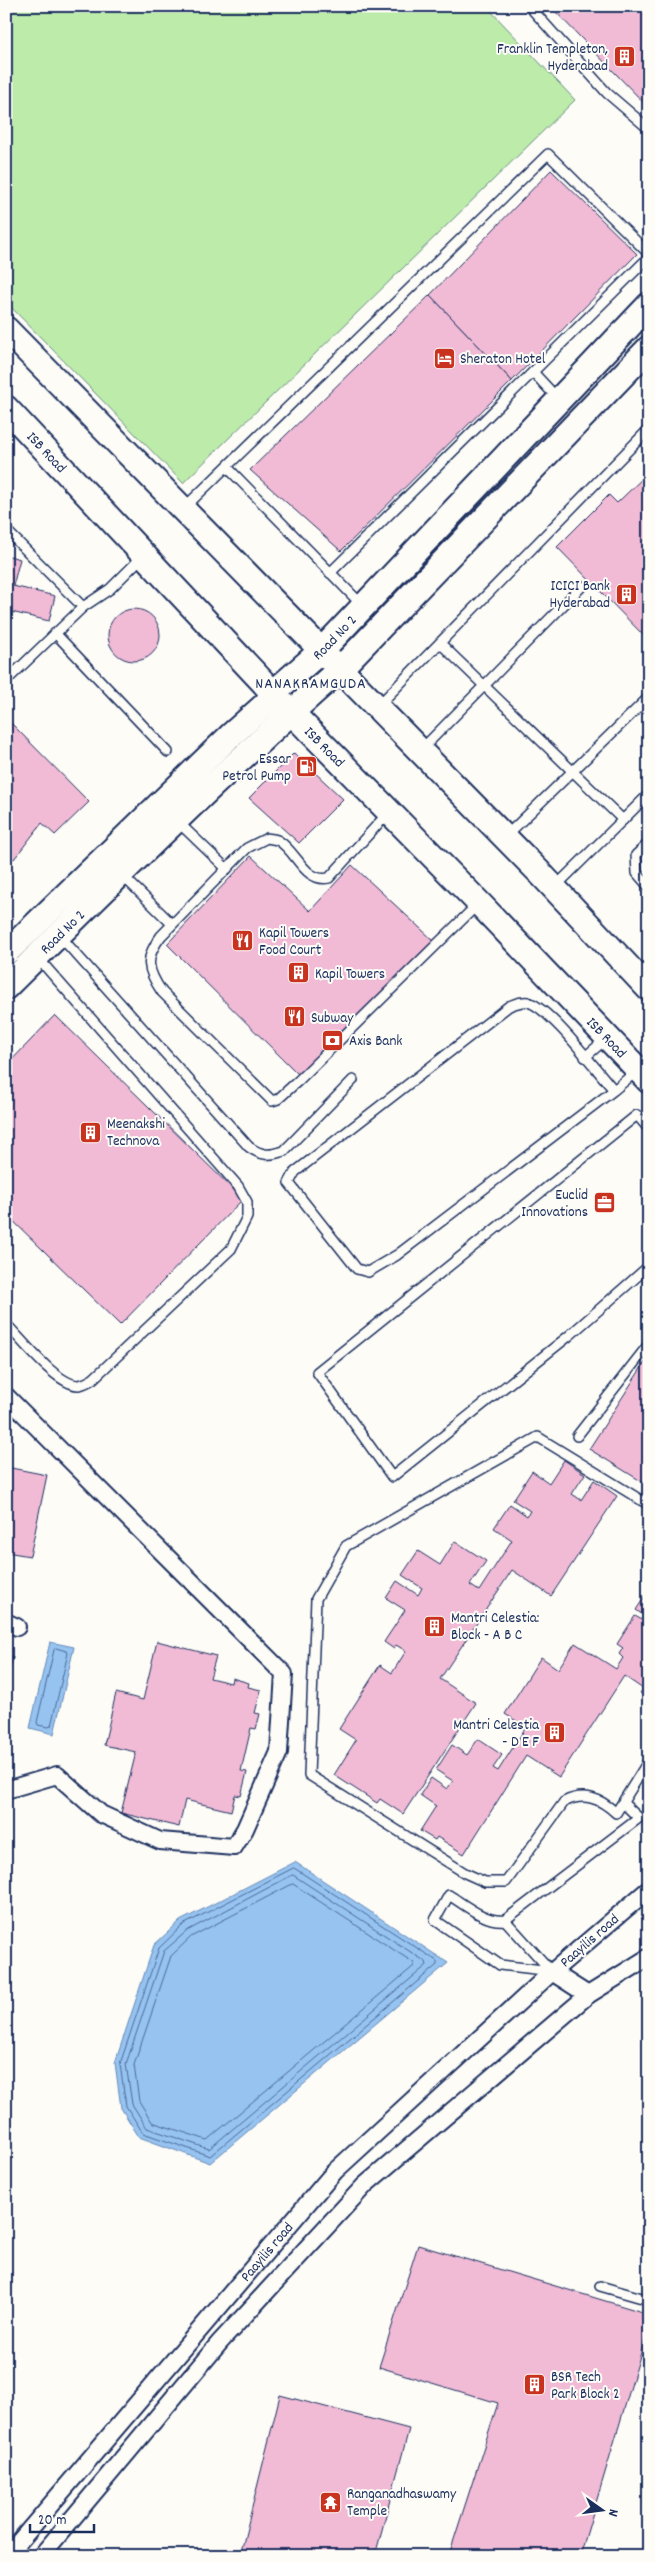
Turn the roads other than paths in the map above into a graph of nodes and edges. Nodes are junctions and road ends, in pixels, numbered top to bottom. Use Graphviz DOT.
graph roads {
  1 [pos="529,6"];
  2 [pos="649,129"];
  3 [pos="649,255"];
  4 [pos="649,306"];
  5 [pos="6,329"];
  6 [pos="649,348"];
  7 [pos="533,372"];
  8 [pos="559,400"];
  9 [pos="6,408"];
  10 [pos="649,429"];
  11 [pos="227,466"];
  12 [pos="183,509"];
  13 [pos="6,530"];
  14 [pos="143,556"];
  15 [pos="330,573"];
  16 [pos="582,586"];
  17 [pos="363,606"];
  18 [pos="83,607"];
  19 [pos="55,633"];
  20 [pos="440,643"];
  21 [pos="322,650"];
  22 [pos="340,670"];
  23 [pos="6,681"];
  24 [pos="484,685"];
  25 [pos="274,692"];
  26 [pos="649,696"];
  27 [pos="377,707"];
  28 [pos="292,712"];
  29 [pos="420,751"];
  30 [pos="168,752"];
  31 [pos="573,770"];
  32 [pos="649,794"];
  33 [pos="390,811"];
  34 [pos="623,820"];
  35 [pos="177,821"];
  36 [pos="505,837"];
  37 [pos="649,842"];
  38 [pos="226,869"];
  39 [pos="120,874"];
  40 [pos="649,887"];
  41 [pos="554,889"];
  42 [pos="479,903"];
  43 [pos="172,924"];
  44 [pos="58,934"];
  45 [pos="6,953"];
  46 [pos="37,957"];
  47 [pos="6,987"];
  48 [pos="649,989"];
  49 [pos="607,1038"];
  50 [pos="585,1057"];
  51 [pos="643,1075"];
  52 [pos="353,1080"];
  53 [pos="614,1090"];
  54 [pos="649,1129"];
  55 [pos="649,1266"];
  56 [pos="6,1324"];
  57 [pos="649,1344"];
  58 [pos="6,1396"];
  59 [pos="577,1436"];
  60 [pos="649,1505"];
  61 [pos="649,1760"];
  62 [pos="6,1790"];
  63 [pos="623,1804"];
  64 [pos="649,1888"];
  65 [pos="505,1920"];
  66 [pos="649,1957"];
  67 [pos="552,1972"];
  68 [pos="588,1995"];
  69 [pos="600,2286"];
  70 [pos="649,2300"];
  71 [pos="7,2556"];
  72 [pos="41,2556"];
  1 -- 2 [label="lane"];
  3 -- 7 [label="lane"];
  3 -- 11 [label="lane"];
  4 -- 8 [label="main road, Road No 2"];
  5 -- 12 [label="main road"];
  6 -- 22 [label="main road, Road No 2"];
  7 -- 8 [label="lane"];
  7 -- 15 [label="lane"];
  8 -- 17 [label="main road, Road No 2"];
  9 -- 14 [label="main road, ISB Road"];
  10 -- 20 [label="lane"];
  11 -- 12 [label="lane"];
  11 -- 15 [label="lane"];
  12 -- 21 [label="main road"];
  13 -- 18 [label="lane"];
  14 -- 18 [label="lane"];
  14 -- 25 [label="main road, ISB Road"];
  15 -- 17 [label="lane"];
  16 -- 24 [label="lane"];
  17 -- 21 [label="main road, Road No 2"];
  18 -- 19 [label="lane"];
  19 -- 23 [label="lane"];
  19 -- 30 [label="lane"];
  20 -- 24 [label="lane"];
  20 -- 27 [label="lane"];
  21 -- 22 [label="main road"];
  21 -- 25 [label="main road, Road No 2"];
  22 -- 27 [label="main road"];
  22 -- 28 [label="main road, Road No 2"];
  24 -- 29 [label="lane"];
  24 -- 31 [label="lane"];
  25 -- 28 [label="main road, ISB Road"];
  25 -- 45 [label="main road, Road No 2"];
  26 -- 31 [label="lane"];
  27 -- 29 [label="main road"];
  28 -- 33 [label="main road, ISB Road"];
  28 -- 35 [label="main road, Road No 2"];
  29 -- 36 [label="main road"];
  31 -- 34 [label="lane"];
  31 -- 36 [label="lane"];
  32 -- 34 [label="lane"];
  33 -- 38 [label="lane"];
  33 -- 42 [label="main road, ISB Road"];
  34 -- 41 [label="lane"];
  35 -- 38 [label="lane"];
  35 -- 39 [label="main road, Road No 2"];
  36 -- 41 [label="main road"];
  37 -- 40 [label="lane"];
  38 -- 43 [label="lane"];
  39 -- 43 [label="lane"];
  39 -- 44 [label="main road, Road No 2"];
  41 -- 48 [label="main road"];
  42 -- 43 [label="lane"];
  42 -- 49 [label="main road, ISB Road"];
  44 -- 46 [label="main road, Road No 2"];
  44 -- 52 [label="lane"];
  46 -- 47 [label="main road, Road No 2"];
  46 -- 56 [label="lane"];
  49 -- 50 [label="lane"];
  49 -- 51 [label="main road, ISB Road"];
  50 -- 53 [label="lane"];
  50 -- 53 [label="lane"];
  51 -- 53 [label="lane"];
  54 -- 55 [label="lane"];
  57 -- 59 [label="lane"];
  58 -- 62 [label="street"];
  60 -- 63 [label="lane"];
  61 -- 63 [label="lane"];
  63 -- 65 [label="lane"];
  64 -- 67 [label="street, Paayilis road"];
  65 -- 67 [label="lane"];
  65 -- 67 [label="lane"];
  66 -- 68 [label="street, Paayilis road"];
  67 -- 68 [label="street, Paayilis road"];
  67 -- 71 [label="street, Paayilis road"];
  68 -- 72 [label="street, Paayilis road"];
  69 -- 70 [label="lane"];
}
